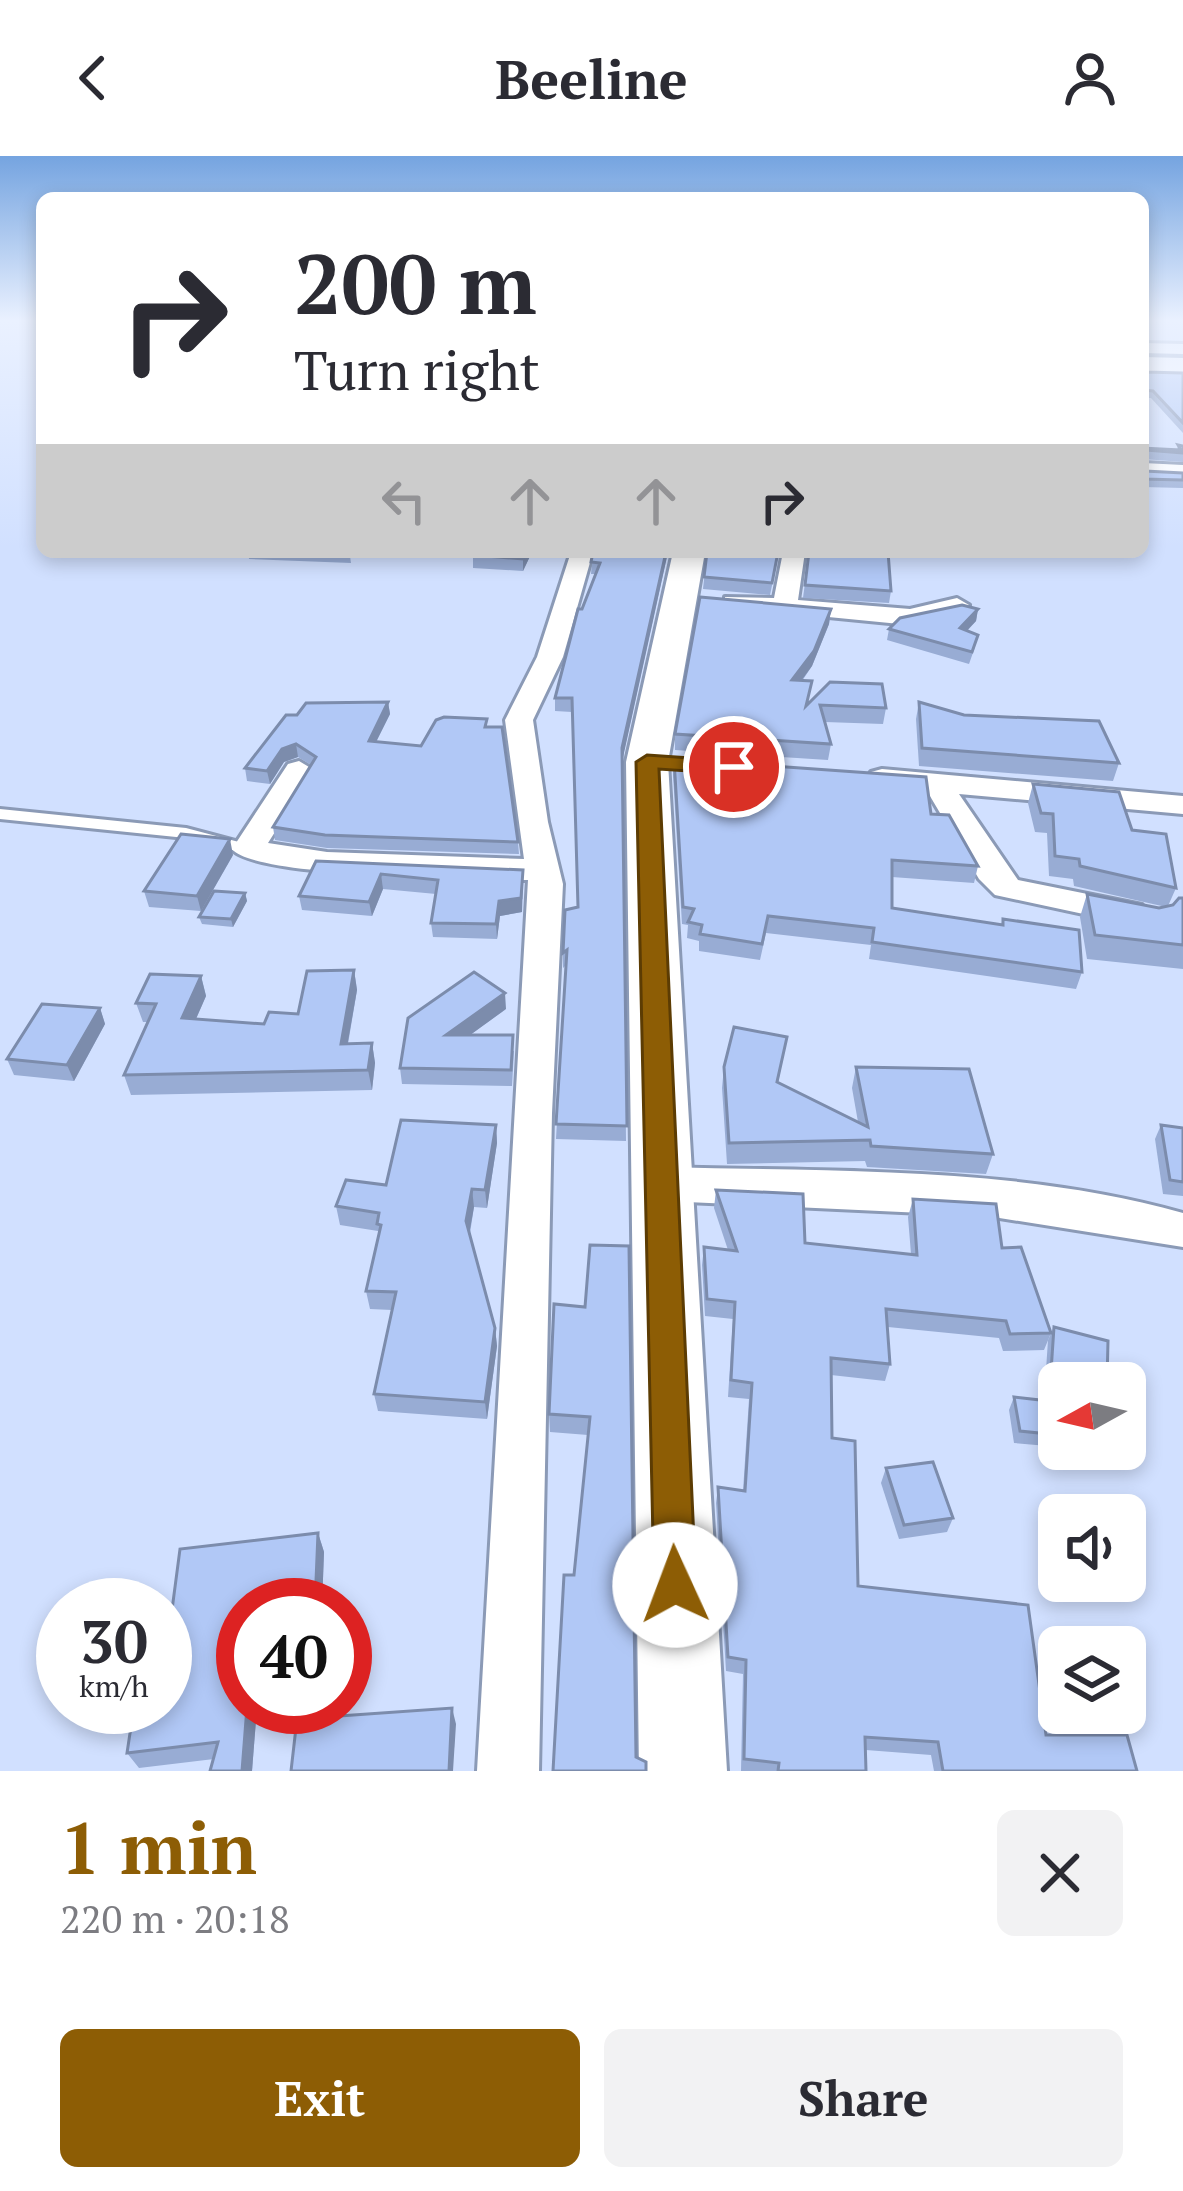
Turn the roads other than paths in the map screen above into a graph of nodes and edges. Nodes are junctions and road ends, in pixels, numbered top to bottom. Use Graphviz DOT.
graph roads {
  1 [pos="1149,469"];
  2 [pos="1183,471"];
  3 [pos="580,558"];
  4 [pos="793,558"];
  5 [pos="686,575"];
  6 [pos="785,605"];
  7 [pos="957,605"];
  8 [pos="299,770"];
  9 [pos="854,776"];
  10 [pos="935,781"];
  11 [pos="1183,805"];
  12 [pos="0,814"];
  13 [pos="248,850"];
  14 [pos="544,870"];
  15 [pos="1151,916"];
  16 [pos="665,1184"];
  17 [pos="1178,1229"];
  18 [pos="508,1771"];
  19 [pos="683,1771"];
  1 -- 2 [label="street"];
  3 -- 14 [label="street"];
  4 -- 6 [label="street"];
  5 -- 6 [label="street"];
  5 -- 16 [label="street"];
  6 -- 7 [label="street"];
  8 -- 13 [label="street"];
  9 -- 10 [label="street"];
  10 -- 11 [label="street"];
  10 -- 15 [label="street"];
  12 -- 13 [label="lane"];
  13 -- 14 [label="street"];
  14 -- 18 [label="street"];
  16 -- 17 [label="street"];
  16 -- 19 [label="street"];
}
